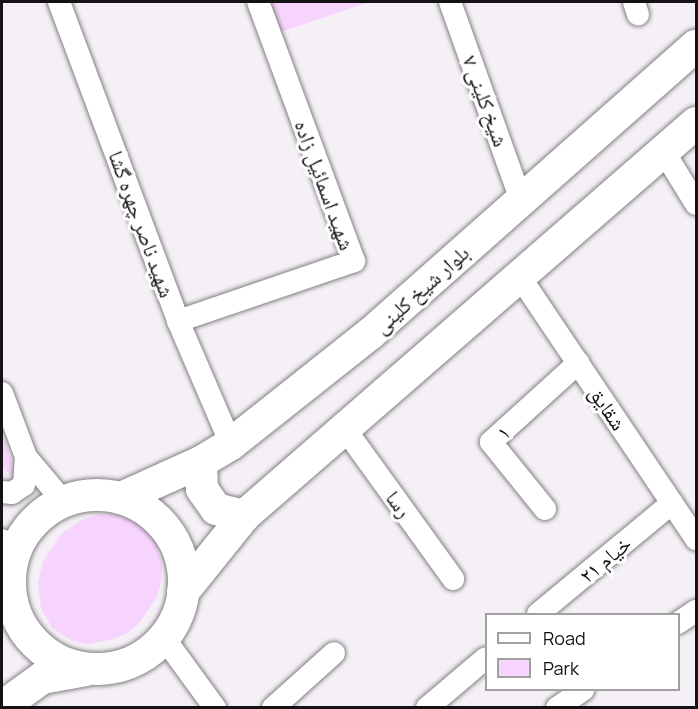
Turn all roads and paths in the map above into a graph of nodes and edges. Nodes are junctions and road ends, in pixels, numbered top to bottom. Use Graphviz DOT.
graph roads {
  1 [pos="58,2"];
  2 [pos="258,2"];
  3 [pos="450,2"];
  4 [pos="696,46"];
  5 [pos="696,123"];
  6 [pos="664,152"];
  7 [pos="522,200"];
  8 [pos="696,204"];
  9 [pos="520,277"];
  10 [pos="178,321"];
  11 [pos="578,363"];
  12 [pos="2,393"];
  13 [pos="345,429"];
  14 [pos="231,444"];
  15 [pos="26,457"];
  16 [pos="201,462"];
  17 [pos="2,492"];
  18 [pos="121,498"];
  19 [pos="63,501"];
  20 [pos="672,503"];
  21 [pos="545,509"];
  22 [pos="244,516"];
  23 [pos="696,539"];
  24 [pos="8,569"];
  25 [pos="453,579"];
  26 [pos="183,592"];
  27 [pos="696,611"];
  28 [pos="540,613"];
  29 [pos="680,622"];
  30 [pos="2,638"];
  31 [pos="164,638"];
  32 [pos="334,653"];
  33 [pos="485,659"];
  34 [pos="89,670"];
  35 [pos="582,691"];
  36 [pos="2,707"];
  37 [pos="215,708"];
  38 [pos="273,708"];
  39 [pos="427,708"];
  40 [pos="557,708"];
  1 -- 10 [label="street, شهید ناصر چهره گشا"];
  2 -- 10 [label="street, شهید اسمائیل زاده"];
  3 -- 7 [label="street, شیخ کلینی ۷"];
  4 -- 7 [label="main road, بلوار شیخ کلینی"];
  5 -- 6 [label="main road"];
  6 -- 8 [label="street"];
  6 -- 9 [label="main road"];
  7 -- 14 [label="main road, بلوار شیخ کلینی"];
  9 -- 11 [label="street, شقایق"];
  9 -- 13 [label="main road"];
  10 -- 14 [label="street, شهید ناصر چهره گشا"];
  11 -- 20 [label="street, شقایق"];
  11 -- 21 [label="street, ۱"];
  12 -- 15 [label="street"];
  13 -- 22 [label="main road"];
  13 -- 25 [label="street, رسا"];
  14 -- 16 [label="main road, بلوار شیخ کلینی"];
  15 -- 17 [label="street"];
  15 -- 19 [label="street"];
  16 -- 18 [label="main road, بلوار شیخ کلینی"];
  16 -- 22 [label="main road"];
  18 -- 19 [label="main road"];
  18 -- 26 [label="main road"];
  19 -- 24 [label="main road"];
  20 -- 23 [label="street, شقایق"];
  20 -- 28 [label="street, خیام ۲۱"];
  22 -- 26 [label="main road"];
  24 -- 30 [label="main road"];
  24 -- 34 [label="main road"];
  26 -- 31 [label="main road"];
  27 -- 29 [label="street"];
  31 -- 34 [label="main road"];
  31 -- 37 [label="street"];
  32 -- 38 [label="street"];
  33 -- 39 [label="street"];
  34 -- 36 [label="main road"];
  35 -- 40 [label="street"];
}
